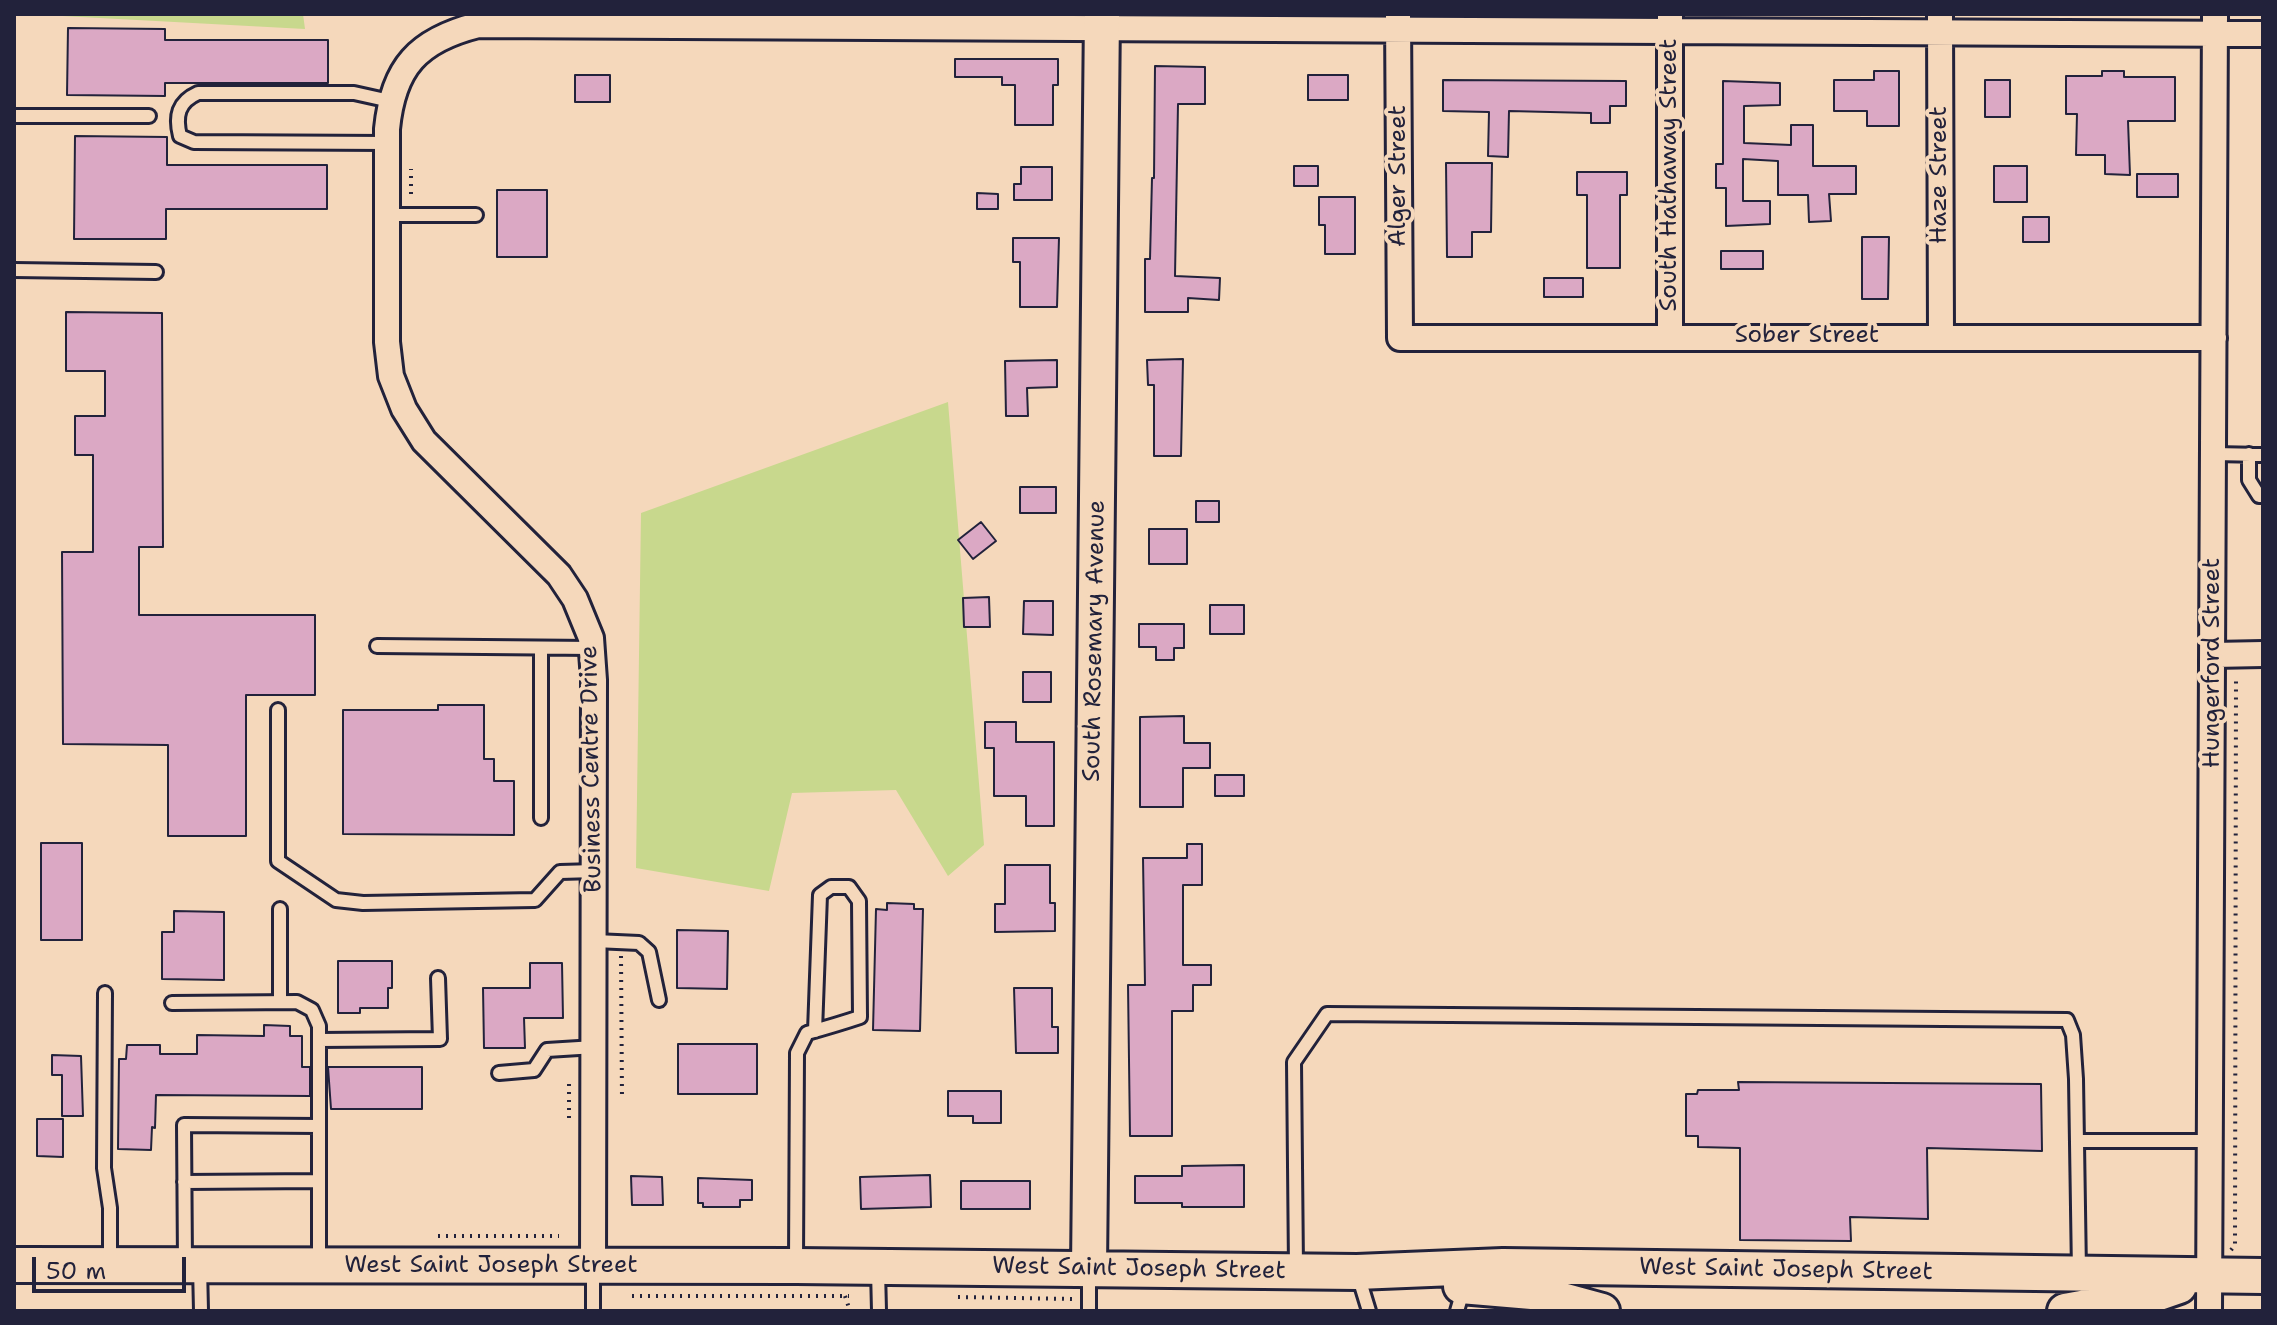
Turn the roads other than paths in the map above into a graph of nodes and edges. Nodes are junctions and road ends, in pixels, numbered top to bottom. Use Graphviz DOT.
graph roads {
  1 [pos="795,19"];
  2 [pos="1102,20"];
  3 [pos="1398,21"];
  4 [pos="1670,22"];
  5 [pos="1940,22"];
  6 [pos="2215,24"];
  7 [pos="2263,34"];
  8 [pos="390,101"];
  9 [pos="14,116"];
  10 [pos="149,116"];
  11 [pos="387,143"];
  12 [pos="387,215"];
  13 [pos="476,215"];
  14 [pos="14,270"];
  15 [pos="156,272"];
  16 [pos="1670,336"];
  17 [pos="1941,336"];
  18 [pos="1400,338"];
  19 [pos="2214,338"];
  20 [pos="2214,454"];
  21 [pos="2249,454"];
  22 [pos="2263,455"];
  23 [pos="2263,496"];
  24 [pos="377,646"];
  25 [pos="541,648"];
  26 [pos="592,648"];
  27 [pos="2263,654"];
  28 [pos="2213,655"];
  29 [pos="278,710"];
  30 [pos="541,818"];
  31 [pos="595,871"];
  32 [pos="280,909"];
  33 [pos="595,941"];
  34 [pos="438,978"];
  35 [pos="105,993"];
  36 [pos="659,1000"];
  37 [pos="280,1002"];
  38 [pos="172,1003"];
  39 [pos="815,1031"];
  40 [pos="319,1040"];
  41 [pos="595,1047"];
  42 [pos="499,1073"];
  43 [pos="319,1126"];
  44 [pos="2077,1141"];
  45 [pos="2210,1141"];
  46 [pos="319,1181"];
  47 [pos="184,1182"];
  48 [pos="14,1265"];
  49 [pos="110,1266"];
  50 [pos="192,1266"];
  51 [pos="319,1266"];
  52 [pos="796,1266"];
  53 [pos="593,1267"];
  54 [pos="878,1267"];
  55 [pos="1089,1267"];
  56 [pos="1296,1271"];
  57 [pos="1357,1272"];
  58 [pos="2079,1274"];
  59 [pos="2210,1275"];
  60 [pos="2263,1276"];
  61 [pos="1460,1298"];
  62 [pos="201,1311"];
  63 [pos="593,1311"];
  64 [pos="879,1311"];
  65 [pos="1089,1311"];
  66 [pos="1369,1311"];
  67 [pos="1602,1311"];
  68 [pos="2065,1311"];
  69 [pos="2209,1311"];
  1 -- 2 [label="street"];
  1 -- 8 [label="street, Business Centre Drive"];
  2 -- 3 [label="street"];
  2 -- 55 [label="street, South Rosemary Avenue"];
  3 -- 4 [label="street"];
  3 -- 18 [label="street, Alger Street"];
  4 -- 5 [label="street"];
  4 -- 16 [label="street, South Hathaway Street"];
  5 -- 6 [label="street"];
  5 -- 17 [label="street, Haze Street"];
  6 -- 7 [label="street"];
  6 -- 19 [label="street, Hungerford Street"];
  8 -- 11 [label="street, Business Centre Drive"];
  8 -- 11 [label="lane"];
  9 -- 10 [label="lane"];
  11 -- 12 [label="street, Business Centre Drive"];
  12 -- 13 [label="lane"];
  12 -- 26 [label="street, Business Centre Drive"];
  14 -- 15 [label="lane"];
  16 -- 17 [label="street, Sober Street"];
  16 -- 18 [label="street, Sober Street"];
  17 -- 19 [label="street, Sober Street"];
  19 -- 20 [label="street, Hungerford Street"];
  20 -- 21 [label="lane"];
  20 -- 28 [label="street, Hungerford Street"];
  21 -- 22 [label="lane"];
  21 -- 23 [label="lane"];
  24 -- 25 [label="lane"];
  25 -- 26 [label="lane"];
  25 -- 30 [label="lane"];
  26 -- 31 [label="street, Business Centre Drive"];
  27 -- 28 [label="street"];
  28 -- 45 [label="street, Hungerford Street"];
  29 -- 31 [label="lane"];
  31 -- 33 [label="street, Business Centre Drive"];
  32 -- 37 [label="lane"];
  33 -- 36 [label="lane"];
  33 -- 41 [label="street, Business Centre Drive"];
  34 -- 40 [label="lane"];
  35 -- 49 [label="lane"];
  37 -- 38 [label="lane"];
  37 -- 40 [label="lane"];
  39 -- 39 [label="lane"];
  39 -- 52 [label="lane"];
  40 -- 43 [label="lane"];
  41 -- 42 [label="lane"];
  41 -- 53 [label="street, Business Centre Drive"];
  43 -- 46 [label="lane"];
  43 -- 47 [label="lane"];
  44 -- 45 [label="lane"];
  44 -- 56 [label="lane"];
  44 -- 58 [label="lane"];
  45 -- 59 [label="street, Hungerford Street"];
  46 -- 47 [label="lane"];
  46 -- 51 [label="lane"];
  47 -- 50 [label="lane"];
  48 -- 49 [label="street, West Saint Joseph Street"];
  49 -- 50 [label="street, West Saint Joseph Street"];
  50 -- 51 [label="street, West Saint Joseph Street"];
  50 -- 62 [label="lane"];
  51 -- 53 [label="street, West Saint Joseph Street"];
  52 -- 53 [label="street, West Saint Joseph Street"];
  52 -- 54 [label="street, West Saint Joseph Street"];
  53 -- 63 [label="lane"];
  54 -- 55 [label="street, West Saint Joseph Street"];
  54 -- 64 [label="lane"];
  55 -- 56 [label="street, West Saint Joseph Street"];
  55 -- 65 [label="lane"];
  56 -- 57 [label="street, West Saint Joseph Street"];
  57 -- 58 [label="street, West Saint Joseph Street"];
  57 -- 61 [label="street"];
  57 -- 66 [label="lane"];
  58 -- 59 [label="street, West Saint Joseph Street"];
  59 -- 60 [label="street, West Saint Joseph Street"];
  59 -- 68 [label="street"];
  59 -- 69 [label="street, Hungerford Street"];
  61 -- 67 [label="street"];
}
